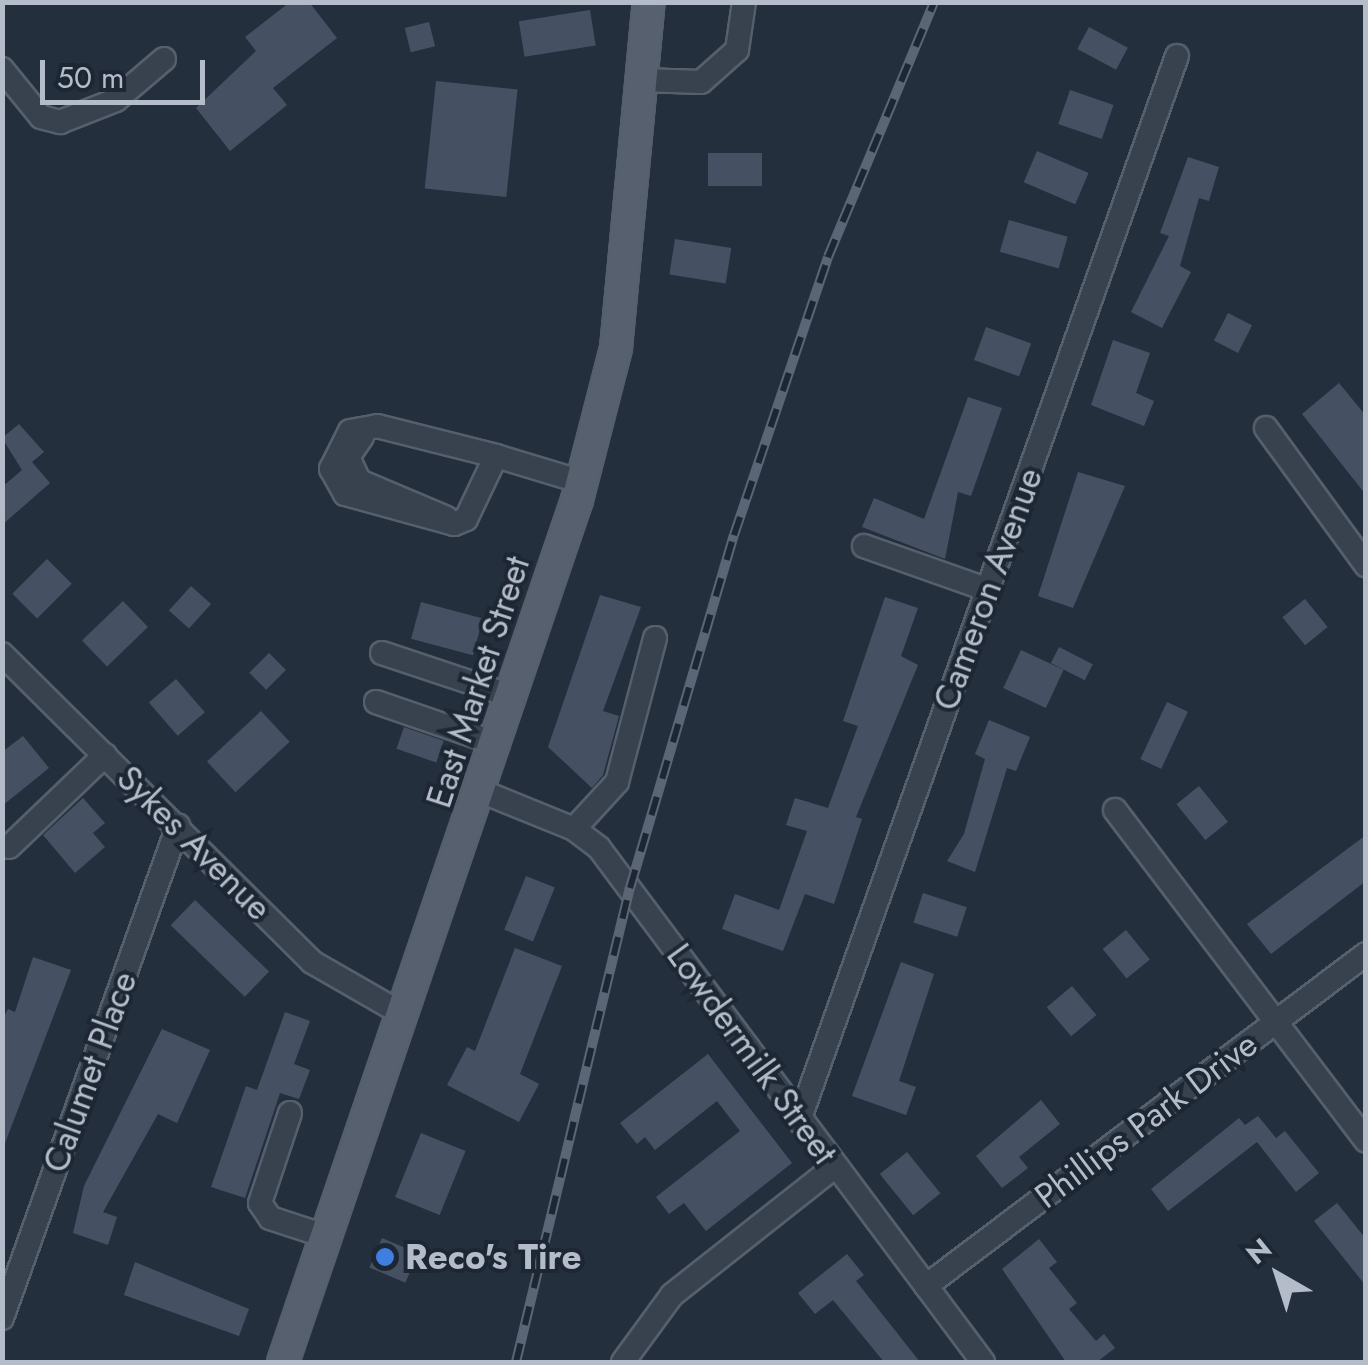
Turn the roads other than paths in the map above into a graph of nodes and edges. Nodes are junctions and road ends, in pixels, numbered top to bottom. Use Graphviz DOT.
graph roads {
  1 [pos="649,2"];
  2 [pos="744,2"];
  3 [pos="1177,56"];
  4 [pos="164,59"];
  5 [pos="2,69"];
  6 [pos="642,80"];
  7 [pos="1266,428"];
  8 [pos="496,456"];
  9 [pos="582,482"];
  10 [pos="864,546"];
  11 [pos="1366,565"];
  12 [pos="988,590"];
  13 [pos="655,638"];
  14 [pos="2,654"];
  15 [pos="382,654"];
  16 [pos="514,697"];
  17 [pos="376,702"];
  18 [pos="498,744"];
  19 [pos="105,754"];
  20 [pos="482,792"];
  21 [pos="1115,810"];
  22 [pos="178,826"];
  23 [pos="574,829"];
  24 [pos="8,847"];
  25 [pos="1366,954"];
  26 [pos="399,1012"];
  27 [pos="1276,1022"];
  28 [pos="290,1113"];
  29 [pos="799,1121"];
  30 [pos="1366,1141"];
  31 [pos="834,1167"];
  32 [pos="325,1236"];
  33 [pos="926,1286"];
  34 [pos="2,1318"];
  35 [pos="283,1362"];
  36 [pos="623,1362"];
  37 [pos="983,1362"];
  1 -- 6 [label="main road, East Market Street"];
  2 -- 6 [label="street"];
  3 -- 12 [label="street, Cameron Avenue"];
  4 -- 5 [label="street"];
  6 -- 9 [label="main road, East Market Street"];
  7 -- 11 [label="street"];
  8 -- 8 [label="street"];
  8 -- 9 [label="street"];
  9 -- 16 [label="main road, East Market Street"];
  10 -- 12 [label="street"];
  12 -- 29 [label="street, Cameron Avenue"];
  13 -- 23 [label="street"];
  14 -- 19 [label="street, Sykes Avenue"];
  15 -- 16 [label="street"];
  16 -- 18 [label="main road, East Market Street"];
  17 -- 18 [label="street"];
  18 -- 20 [label="main road, East Market Street"];
  19 -- 22 [label="street, Sykes Avenue"];
  19 -- 24 [label="street"];
  20 -- 23 [label="street, Lowdermilk Street"];
  20 -- 26 [label="main road, East Market Street"];
  21 -- 27 [label="street"];
  22 -- 26 [label="street, Sykes Avenue"];
  22 -- 34 [label="street, Calumet Place"];
  23 -- 29 [label="street, Lowdermilk Street"];
  25 -- 27 [label="street, Phillips Park Drive"];
  26 -- 32 [label="main road, East Market Street"];
  27 -- 30 [label="street"];
  27 -- 33 [label="street, Phillips Park Drive"];
  28 -- 32 [label="street"];
  29 -- 31 [label="street, Lowdermilk Street"];
  31 -- 33 [label="street, Lowdermilk Street"];
  31 -- 36 [label="street"];
  32 -- 35 [label="main road, East Market Street"];
  33 -- 37 [label="street, Lowdermilk Street"];
}
